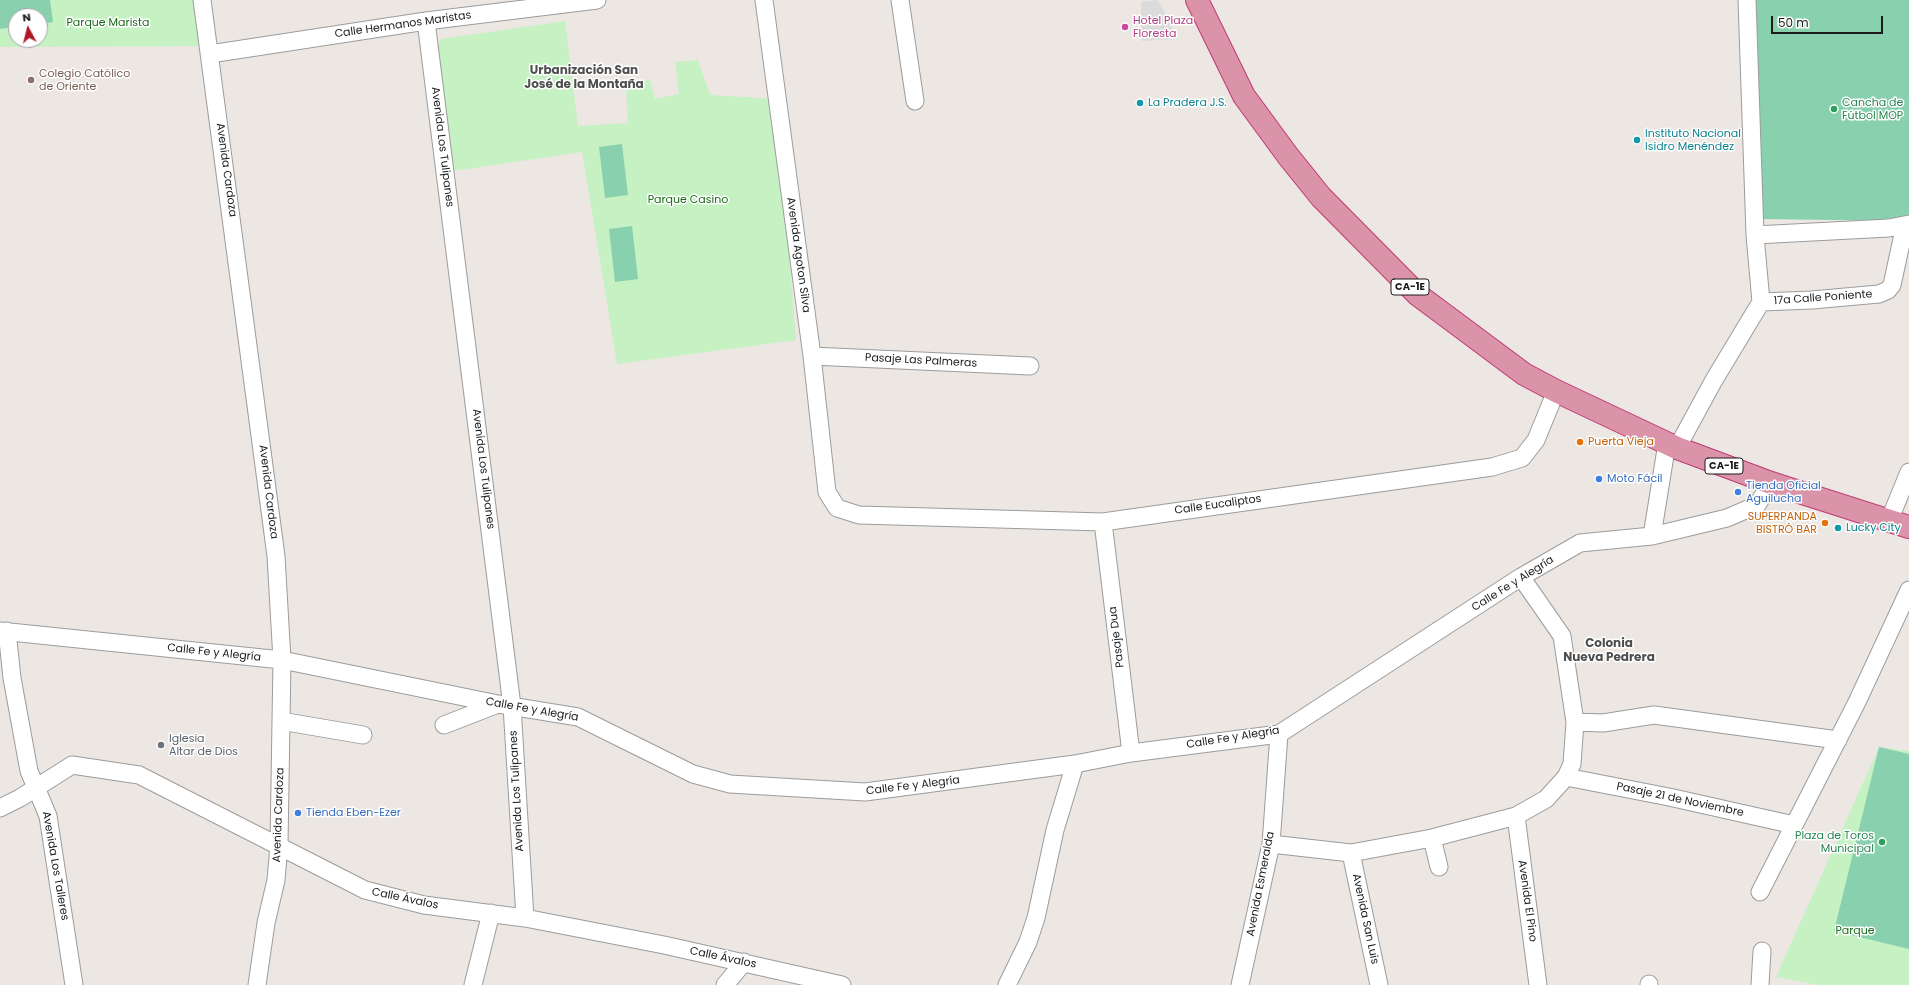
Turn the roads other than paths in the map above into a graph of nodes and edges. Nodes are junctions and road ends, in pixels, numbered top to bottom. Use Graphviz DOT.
graph roads {
  1 [pos="202,0"];
  2 [pos="597,0"];
  3 [pos="764,0"];
  4 [pos="900,0"];
  5 [pos="1197,0"];
  6 [pos="1747,0"];
  7 [pos="426,21"];
  8 [pos="210,54"];
  9 [pos="915,101"];
  10 [pos="1907,224"];
  11 [pos="1755,235"];
  12 [pos="1761,302"];
  13 [pos="812,356"];
  14 [pos="1030,366"];
  15 [pos="1556,391"];
  16 [pos="1672,446"];
  17 [pos="1909,472"];
  18 [pos="1771,484"];
  19 [pos="836,508"];
  20 [pos="1103,522"];
  21 [pos="1899,524"];
  22 [pos="1652,536"];
  23 [pos="1521,577"];
  24 [pos="1909,590"];
  25 [pos="3,631"];
  26 [pos="282,660"];
  27 [pos="6,678"];
  28 [pos="505,705"];
  29 [pos="281,721"];
  30 [pos="1575,722"];
  31 [pos="444,725"];
  32 [pos="1279,734"];
  33 [pos="363,735"];
  34 [pos="1838,740"];
  35 [pos="1131,753"];
  36 [pos="1075,764"];
  37 [pos="1566,777"];
  38 [pos="36,788"];
  39 [pos="0,808"];
  40 [pos="1516,816"];
  41 [pos="1794,825"];
  42 [pos="1432,838"];
  43 [pos="1271,844"];
  44 [pos="279,845"];
  45 [pos="1351,853"];
  46 [pos="1439,867"];
  47 [pos="1760,892"];
  48 [pos="491,914"];
  49 [pos="525,918"];
  50 [pos="1762,952"];
  51 [pos="744,962"];
  52 [pos="74,985"];
  53 [pos="257,985"];
  54 [pos="473,985"];
  55 [pos="725,985"];
  56 [pos="842,985"];
  57 [pos="1007,985"];
  58 [pos="1240,985"];
  59 [pos="1379,985"];
  60 [pos="1538,985"];
  61 [pos="1760,985"];
  1 -- 8 [label="street, Avenida Cardoza"];
  2 -- 7 [label="street, Calle Hermanos Maristas"];
  3 -- 13 [label="street, Avenida Agoton Silva"];
  4 -- 9 [label="street"];
  5 -- 15 [label="highway, CA-1E"];
  6 -- 11 [label="street"];
  7 -- 8 [label="street, Calle Hermanos Maristas"];
  7 -- 28 [label="street, Avenida Los Tulipanes"];
  8 -- 26 [label="street, Avenida Cardoza"];
  10 -- 11 [label="street"];
  10 -- 12 [label="street, 17a Calle Poniente"];
  11 -- 12 [label="street"];
  12 -- 16 [label="street"];
  13 -- 14 [label="street, Pasaje Las Palmeras"];
  13 -- 19 [label="street, Avenida Agoton Silva"];
  15 -- 16 [label="highway, CA-1E"];
  15 -- 20 [label="street, Calle Eucaliptos"];
  16 -- 18 [label="highway, CA-1E"];
  16 -- 22 [label="street"];
  17 -- 21 [label="street"];
  18 -- 21 [label="highway, CA-1E"];
  18 -- 22 [label="street, Calle Fe y Alegría"];
  19 -- 20 [label="street, Calle Eucaliptos"];
  20 -- 35 [label="street, Pasaje Dua"];
  22 -- 23 [label="street, Calle Fe y Alegría"];
  23 -- 30 [label="street"];
  23 -- 32 [label="street, Calle Fe y Alegría"];
  24 -- 34 [label="street"];
  25 -- 26 [label="street, Calle Fe y Alegría"];
  25 -- 27 [label="street, Avenida Los Talleres"];
  26 -- 28 [label="street, Calle Fe y Alegría"];
  26 -- 29 [label="street, Avenida Cardoza"];
  27 -- 38 [label="street, Avenida Los Talleres"];
  28 -- 31 [label="street"];
  28 -- 36 [label="street, Calle Fe y Alegría"];
  28 -- 49 [label="street, Avenida Los Tulipanes"];
  29 -- 33 [label="street"];
  29 -- 44 [label="street, Avenida Cardoza"];
  30 -- 34 [label="street"];
  30 -- 37 [label="street"];
  32 -- 35 [label="street, Calle Fe y Alegría"];
  32 -- 43 [label="street, Avenida Esmeralda"];
  34 -- 41 [label="street"];
  35 -- 36 [label="street, Calle Fe y Alegría"];
  36 -- 57 [label="street"];
  37 -- 40 [label="street"];
  37 -- 41 [label="street, Pasaje 21 de Noviembre"];
  38 -- 39 [label="street, Calle Ávalos"];
  38 -- 44 [label="street, Calle Ávalos"];
  38 -- 52 [label="street, Avenida Los Talleres"];
  40 -- 42 [label="street"];
  40 -- 60 [label="street, Avenida El Pino"];
  41 -- 47 [label="street"];
  42 -- 45 [label="street"];
  42 -- 46 [label="street"];
  43 -- 45 [label="street"];
  43 -- 58 [label="street, Avenida Esmeralda"];
  44 -- 48 [label="street, Calle Ávalos"];
  44 -- 53 [label="street, Avenida Cardoza"];
  45 -- 59 [label="street, Avenida San Luis"];
  48 -- 49 [label="street, Calle Ávalos"];
  48 -- 54 [label="street"];
  49 -- 51 [label="street, Calle Ávalos"];
  50 -- 61 [label="street"];
  51 -- 55 [label="street"];
  51 -- 56 [label="street, Calle Ávalos"];
}
